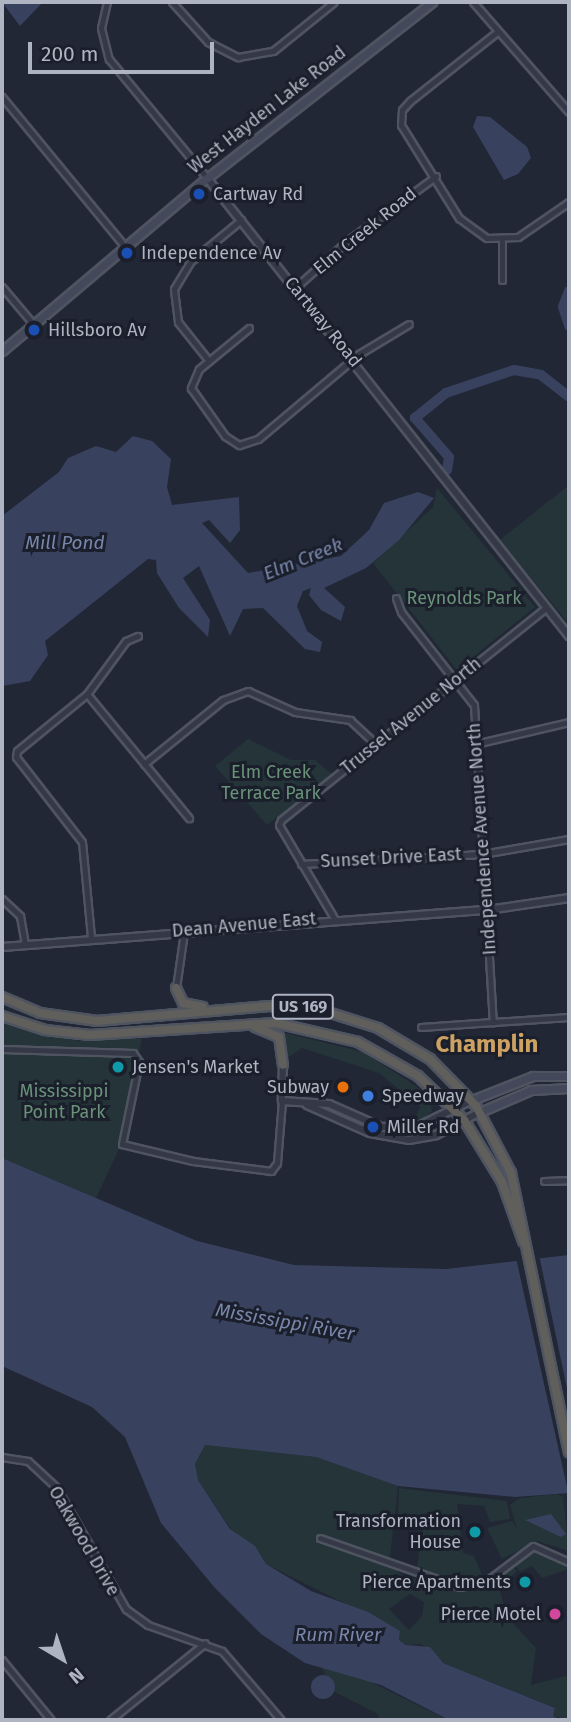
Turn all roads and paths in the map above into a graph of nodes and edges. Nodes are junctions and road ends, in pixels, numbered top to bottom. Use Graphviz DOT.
graph roads {
  1 [pos="107,2"];
  2 [pos="172,2"];
  3 [pos="320,2"];
  4 [pos="334,2"];
  5 [pos="432,2"];
  6 [pos="473,2"];
  7 [pos="325,8"];
  8 [pos="497,32"];
  9 [pos="3,102"];
  10 [pos="569,112"];
  11 [pos="436,176"];
  12 [pos="207,178"];
  13 [pos="569,202"];
  14 [pos="241,220"];
  15 [pos="502,241"];
  16 [pos="125,247"];
  17 [pos="502,280"];
  18 [pos="2,287"];
  19 [pos="295,288"];
  20 [pos="34,324"];
  21 [pos="409,324"];
  22 [pos="248,328"];
  23 [pos="2,351"];
  24 [pos="353,359"];
  25 [pos="209,361"];
  26 [pos="396,598"];
  27 [pos="546,608"];
  28 [pos="138,636"];
  29 [pos="569,636"];
  30 [pos="456,680"];
  31 [pos="252,681"];
  32 [pos="252,691"];
  33 [pos="87,694"];
  34 [pos="569,722"];
  35 [pos="376,744"];
  36 [pos="475,744"];
  37 [pos="144,764"];
  38 [pos="189,818"];
  39 [pos="569,839"];
  40 [pos="482,855"];
  41 [pos="301,863"];
  42 [pos="569,898"];
  43 [pos="2,899"];
  44 [pos="487,909"];
  45 [pos="334,918"];
  46 [pos="185,930"];
  47 [pos="91,937"];
  48 [pos="25,943"];
  49 [pos="2,947"];
  50 [pos="176,988"];
  51 [pos="2,998"];
  52 [pos="269,1006"];
  53 [pos="2,1016"];
  54 [pos="569,1017"];
  55 [pos="493,1021"];
  56 [pos="193,1026"];
  57 [pos="421,1027"];
  58 [pos="2,1049"];
  59 [pos="283,1065"];
  60 [pos="569,1076"];
  61 [pos="569,1088"];
  62 [pos="472,1100"];
  63 [pos="282,1101"];
  64 [pos="303,1103"];
  65 [pos="454,1108"];
  66 [pos="481,1112"];
  67 [pos="464,1121"];
  68 [pos="569,1180"];
  69 [pos="544,1181"];
  70 [pos="526,1250"];
  71 [pos="569,1452"];
  72 [pos="2,1457"];
  73 [pos="320,1538"];
  74 [pos="569,1562"];
  75 [pos="205,1643"];
  76 [pos="2,1660"];
  77 [pos="51,1720"];
  78 [pos="110,1720"];
  79 [pos="281,1720"];
  1 -- 12 [label="street, Cartway Road"];
  2 -- 7 [label="street"];
  3 -- 7 [label="street"];
  4 -- 7 [label="street"];
  5 -- 12 [label="main road, West Hayden Lake Road"];
  6 -- 8 [label="street"];
  8 -- 10 [label="street"];
  8 -- 11 [label="street"];
  9 -- 16 [label="street"];
  11 -- 15 [label="street"];
  11 -- 19 [label="street, Elm Creek Road"];
  12 -- 14 [label="street, Cartway Road"];
  12 -- 16 [label="main road, West Hayden Lake Road"];
  13 -- 15 [label="street"];
  14 -- 19 [label="street, Cartway Road"];
  14 -- 25 [label="street"];
  15 -- 17 [label="street"];
  16 -- 20 [label="main road, West Hayden Lake Road"];
  18 -- 20 [label="street"];
  19 -- 24 [label="street, Cartway Road"];
  20 -- 23 [label="main road, West Hayden Lake Road"];
  21 -- 24 [label="street"];
  22 -- 25 [label="street"];
  24 -- 25 [label="street"];
  24 -- 27 [label="street, Cartway Road"];
  26 -- 30 [label="street, Independence Avenue North"];
  27 -- 29 [label="street, Cartway Road"];
  27 -- 30 [label="street, Trussel Avenue North"];
  28 -- 33 [label="street"];
  30 -- 35 [label="street, Trussel Avenue North"];
  30 -- 36 [label="street, Independence Avenue North"];
  31 -- 32 [label="street"];
  32 -- 35 [label="street"];
  32 -- 37 [label="street"];
  33 -- 37 [label="street"];
  33 -- 47 [label="street"];
  34 -- 36 [label="street"];
  35 -- 41 [label="street, Trussel Avenue North"];
  36 -- 40 [label="street, Independence Avenue North"];
  37 -- 38 [label="street"];
  39 -- 40 [label="street, Sunset Drive East"];
  40 -- 41 [label="street, Sunset Drive East"];
  40 -- 44 [label="street, Independence Avenue North"];
  41 -- 45 [label="street"];
  42 -- 44 [label="street, Dean Avenue East"];
  43 -- 48 [label="street"];
  44 -- 45 [label="street, Dean Avenue East"];
  44 -- 55 [label="street, Independence Avenue North"];
  45 -- 46 [label="street, Dean Avenue East"];
  46 -- 47 [label="street, Dean Avenue East"];
  46 -- 50 [label="street"];
  47 -- 48 [label="street, Dean Avenue East"];
  48 -- 49 [label="street, Dean Avenue East"];
  50 -- 52 [label="highway"];
  51 -- 52 [label="highway, US 169"];
  52 -- 62 [label="highway, US 169"];
  53 -- 56 [label="highway, US 169"];
  54 -- 55 [label="street"];
  55 -- 57 [label="street"];
  56 -- 59 [label="highway"];
  56 -- 65 [label="highway, US 169"];
  58 -- 63 [label="street"];
  59 -- 63 [label="street"];
  60 -- 62 [label="main road"];
  61 -- 66 [label="main road"];
  62 -- 65 [label="street"];
  62 -- 66 [label="highway, US 169"];
  63 -- 64 [label="street"];
  64 -- 65 [label="street"];
  64 -- 67 [label="street"];
  65 -- 67 [label="highway, US 169"];
  66 -- 67 [label="street"];
  66 -- 70 [label="highway, US 169"];
  67 -- 70 [label="highway, US 169"];
  68 -- 69 [label="street"];
  70 -- 71 [label="highway, US 169"];
  72 -- 75 [label="street, Oakwood Drive"];
  73 -- 74 [label="street"];
  75 -- 78 [label="street"];
  75 -- 79 [label="street, Oakwood Drive"];
  76 -- 77 [label="street"];
}
